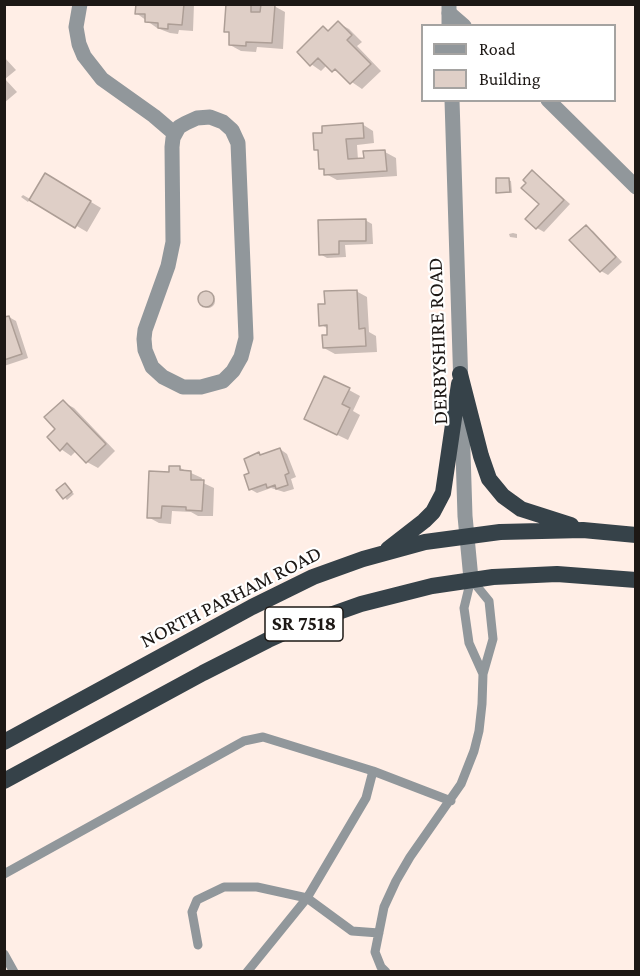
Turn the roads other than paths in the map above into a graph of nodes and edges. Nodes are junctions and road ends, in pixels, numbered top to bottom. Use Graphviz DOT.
graph roads {
  1 [pos="80,4"];
  2 [pos="446,12"];
  3 [pos="461,24"];
  4 [pos="452,102"];
  5 [pos="550,102"];
  6 [pos="176,134"];
  7 [pos="636,187"];
  8 [pos="460,374"];
  9 [pos="583,530"];
  10 [pos="636,535"];
  11 [pos="466,536"];
  12 [pos="382,553"];
  13 [pos="471,579"];
  14 [pos="636,580"];
  15 [pos="483,674"];
  16 [pos="4,742"];
  17 [pos="373,771"];
  18 [pos="4,781"];
  19 [pos="451,801"];
  20 [pos="4,874"];
  21 [pos="307,898"];
  22 [pos="379,933"];
  23 [pos="198,945"];
  24 [pos="4,954"];
  25 [pos="14,972"];
  26 [pos="247,972"];
  27 [pos="386,972"];
  1 -- 6 [label="street"];
  2 -- 3 [label="street"];
  4 -- 8 [label="street, DERBYSHIRE ROAD"];
  5 -- 7 [label="street"];
  6 -- 6 [label="street"];
  8 -- 9 [label="highway"];
  8 -- 11 [label="street, DERBYSHIRE ROAD"];
  8 -- 12 [label="highway"];
  9 -- 10 [label="highway, NORTH PARHAM ROAD / SR 7518"];
  9 -- 11 [label="highway, NORTH PARHAM ROAD / SR 7518"];
  11 -- 12 [label="highway, NORTH PARHAM ROAD / SR 7518"];
  11 -- 13 [label="street, DERBYSHIRE ROAD"];
  12 -- 16 [label="highway, NORTH PARHAM ROAD / SR 7518"];
  13 -- 14 [label="highway, SR 7518"];
  13 -- 15 [label="lane"];
  13 -- 15 [label="lane"];
  13 -- 18 [label="highway, SR 7518"];
  15 -- 19 [label="lane"];
  17 -- 19 [label="lane"];
  17 -- 20 [label="lane"];
  17 -- 21 [label="lane"];
  19 -- 22 [label="lane"];
  21 -- 22 [label="lane"];
  21 -- 23 [label="lane"];
  21 -- 26 [label="lane"];
  22 -- 27 [label="lane"];
  24 -- 25 [label="lane"];
}
